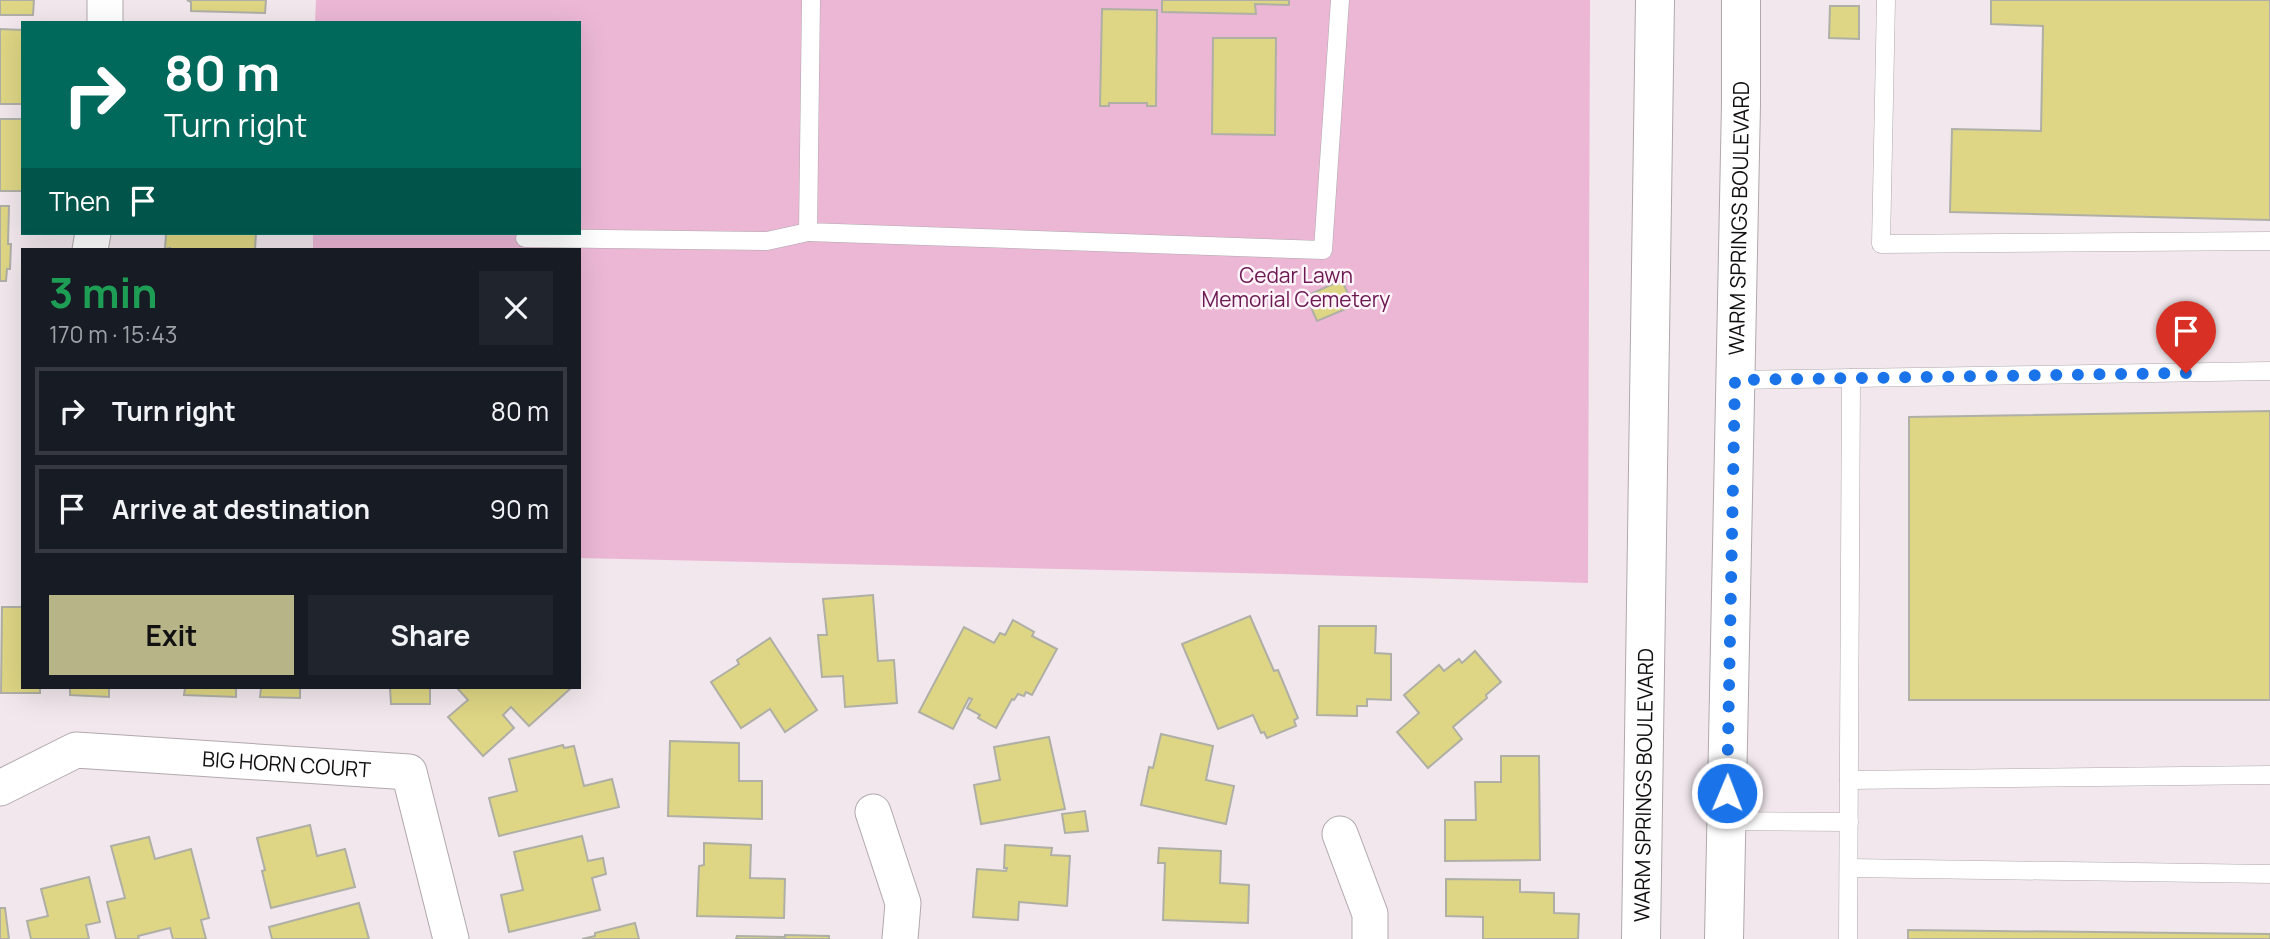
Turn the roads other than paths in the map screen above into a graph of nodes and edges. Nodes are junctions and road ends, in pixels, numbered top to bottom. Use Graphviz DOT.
graph roads {
  1 [pos="105,0"];
  2 [pos="811,0"];
  3 [pos="1340,0"];
  4 [pos="1655,0"];
  5 [pos="1741,0"];
  6 [pos="1886,0"];
  7 [pos="105,21"];
  8 [pos="808,232"];
  9 [pos="525,239"];
  10 [pos="2270,241"];
  11 [pos="2270,371"];
  12 [pos="1852,378"];
  13 [pos="1735,380"];
  14 [pos="2270,775"];
  15 [pos="1849,780"];
  16 [pos="0,788"];
  17 [pos="873,812"];
  18 [pos="1726,821"];
  19 [pos="1849,822"];
  20 [pos="1340,834"];
  21 [pos="1849,868"];
  22 [pos="2270,874"];
  23 [pos="451,939"];
  24 [pos="900,939"];
  25 [pos="1370,939"];
  26 [pos="1642,939"];
  27 [pos="1724,939"];
  28 [pos="1848,939"];
  1 -- 7 [label="street"];
  2 -- 8 [label="lane"];
  3 -- 8 [label="lane"];
  4 -- 26 [label="main road, WARM SPRINGS BOULEVARD"];
  5 -- 13 [label="main road, WARM SPRINGS BOULEVARD"];
  6 -- 10 [label="lane"];
  8 -- 9 [label="lane"];
  11 -- 12 [label="lane"];
  12 -- 13 [label="lane"];
  12 -- 15 [label="lane"];
  13 -- 18 [label="main road, WARM SPRINGS BOULEVARD"];
  14 -- 15 [label="lane"];
  15 -- 19 [label="lane"];
  16 -- 23 [label="street, BIG HORN COURT"];
  17 -- 24 [label="street"];
  18 -- 19 [label="lane"];
  18 -- 27 [label="main road, WARM SPRINGS BOULEVARD"];
  19 -- 21 [label="lane"];
  20 -- 25 [label="street"];
  21 -- 22 [label="lane"];
  21 -- 28 [label="lane"];
}
